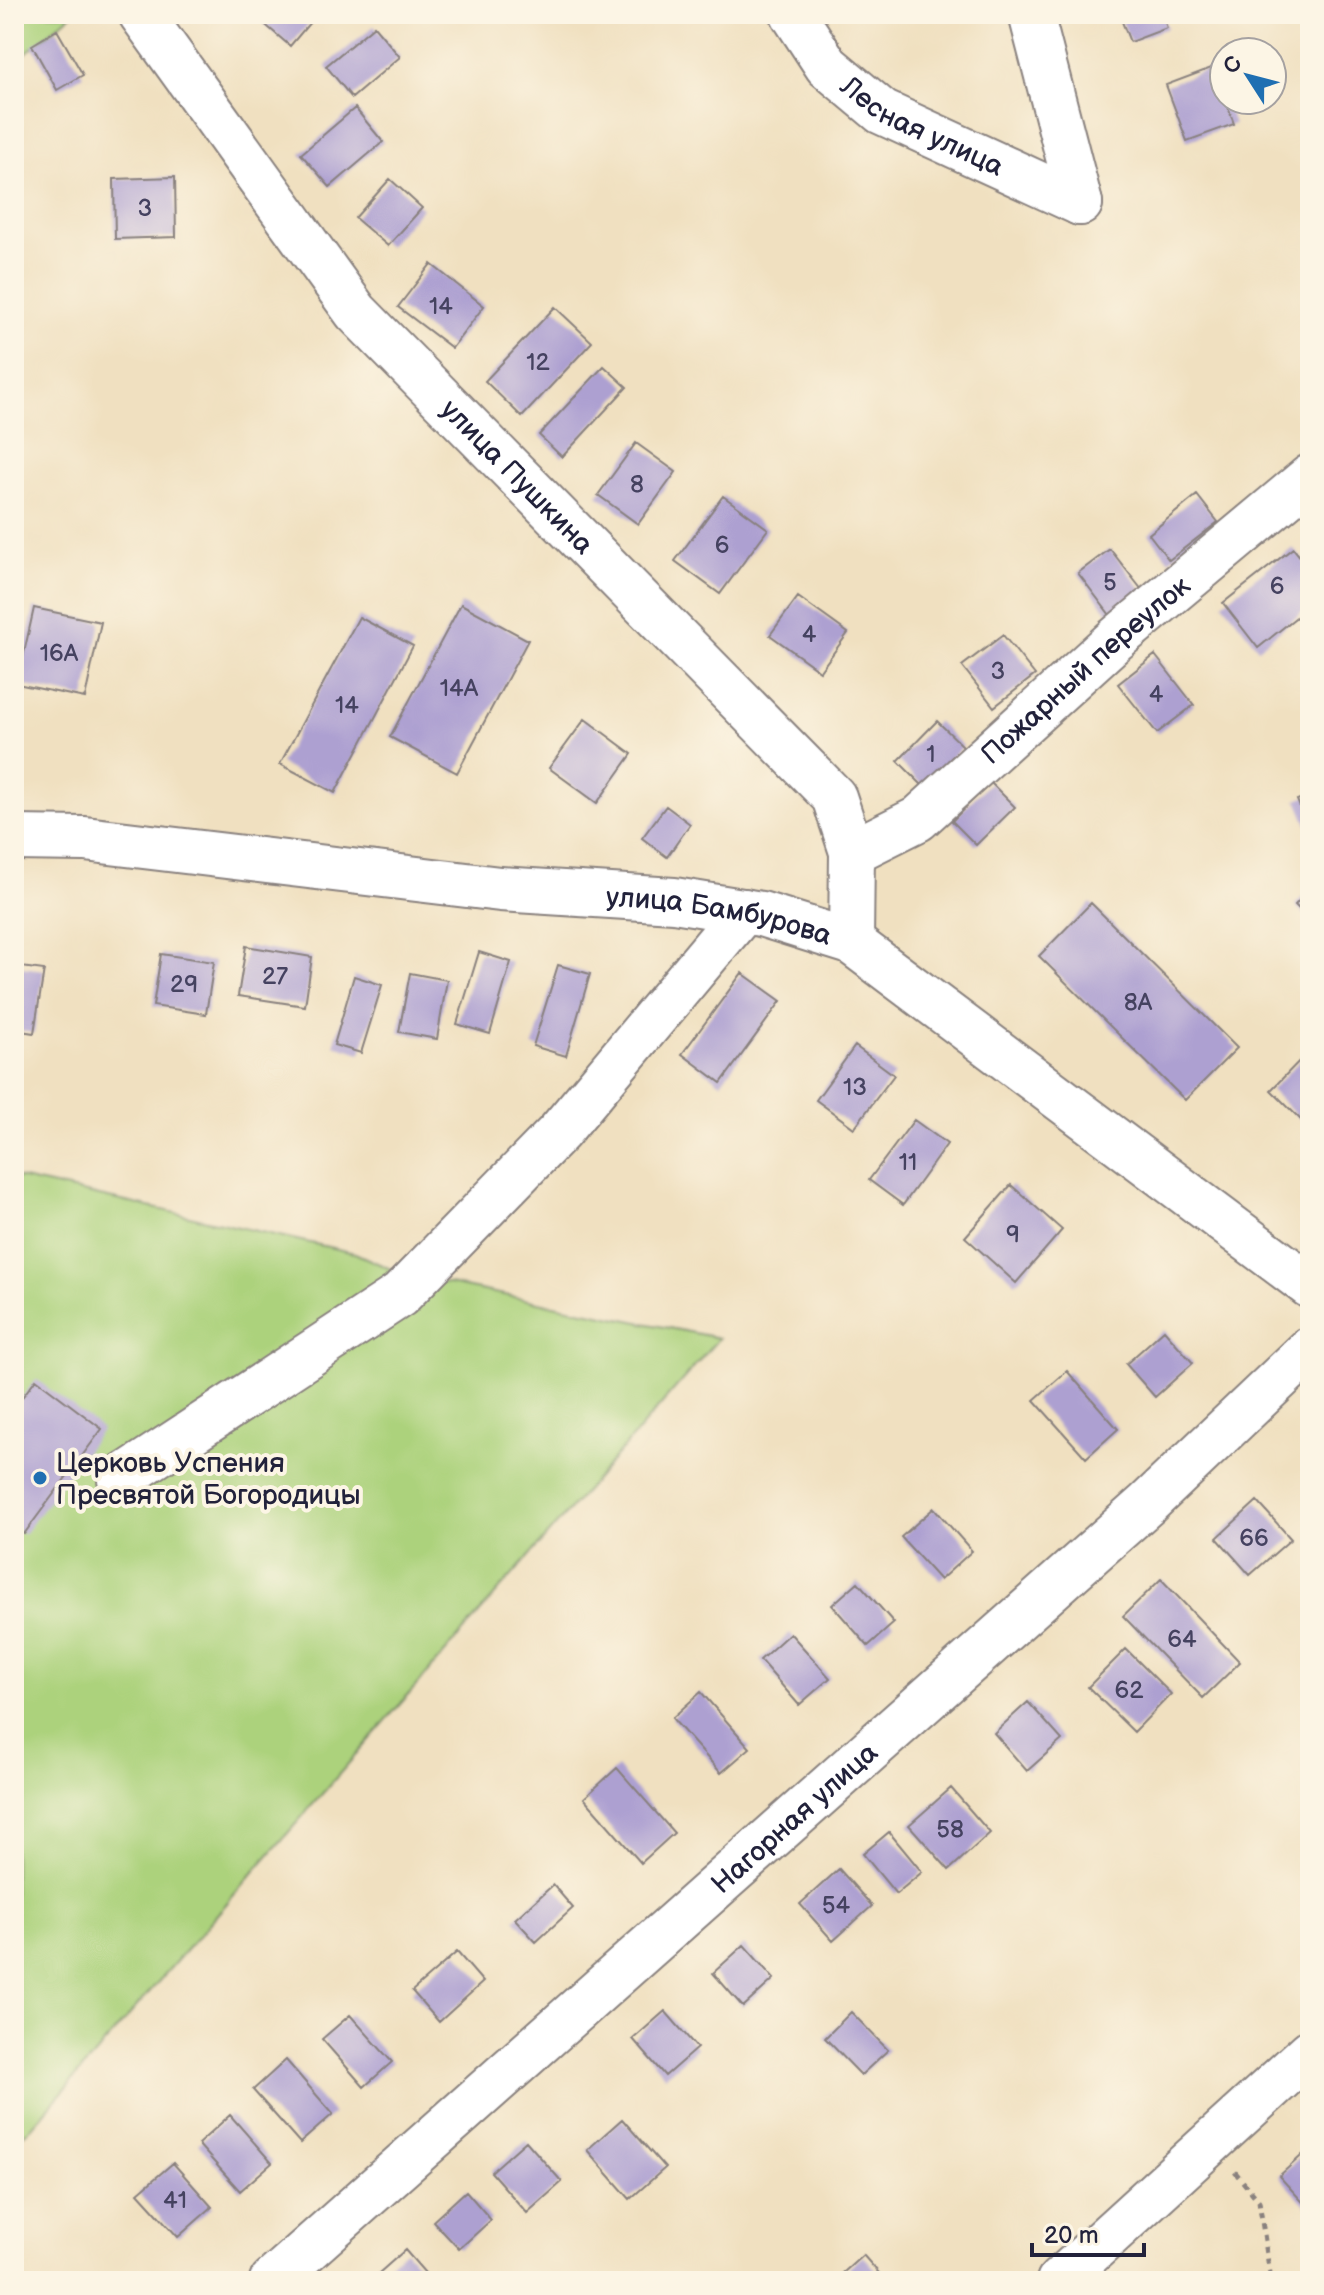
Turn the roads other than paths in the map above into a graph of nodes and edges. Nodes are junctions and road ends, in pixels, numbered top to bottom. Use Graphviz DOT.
graph roads {
  1 [pos="141,14"];
  2 [pos="793,14"];
  3 [pos="1031,14"];
  4 [pos="1310,477"];
  5 [pos="14,814"];
  6 [pos="14,838"];
  7 [pos="85,839"];
  8 [pos="852,852"];
  9 [pos="744,911"];
  10 [pos="851,942"];
  11 [pos="1310,1286"];
  12 [pos="1310,1349"];
  13 [pos="120,1479"];
  14 [pos="1310,2052"];
  15 [pos="272,2281"];
  16 [pos="1059,2281"];
  1 -- 8 [label="street, улица Пушкина"];
  2 -- 3 [label="street, Лесная улица"];
  4 -- 8 [label="street, Пожарный переулок"];
  5 -- 7 [label="street"];
  6 -- 7 [label="street, улица Бамбурова"];
  7 -- 9 [label="street, улица Бамбурова"];
  8 -- 10 [label="street, улица Пушкина"];
  9 -- 10 [label="street, улица Бамбурова"];
  9 -- 13 [label="street"];
  10 -- 11 [label="street, улица Бамбурова"];
  12 -- 15 [label="street, Нагорная улица"];
  14 -- 16 [label="street"];
}
